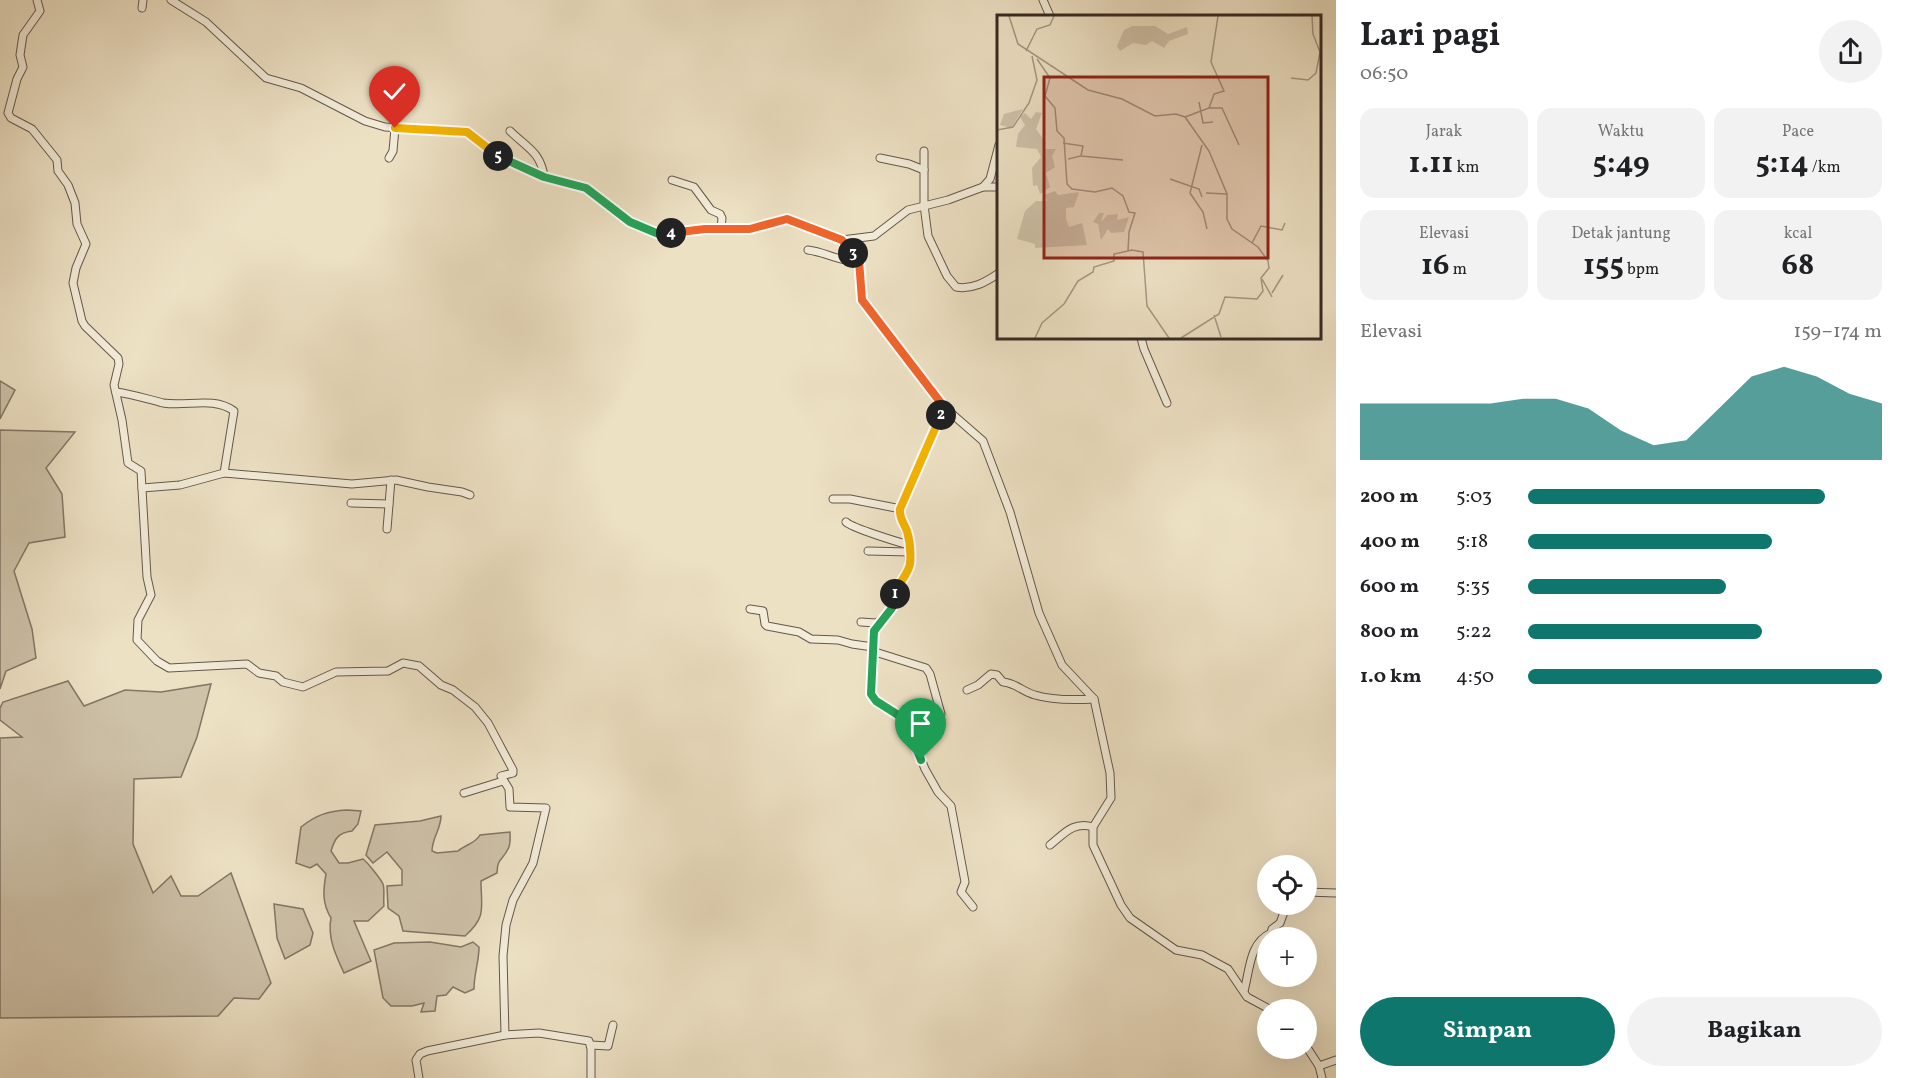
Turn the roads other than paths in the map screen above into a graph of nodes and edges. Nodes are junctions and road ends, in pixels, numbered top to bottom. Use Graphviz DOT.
graph roads {
  1 [pos="37,0"];
  2 [pos="171,0"];
  3 [pos="1043,0"];
  4 [pos="1050,15"];
  5 [pos="395,128"];
  6 [pos="510,131"];
  7 [pos="924,151"];
  8 [pos="997,153"];
  9 [pos="388,158"];
  10 [pos="880,158"];
  11 [pos="924,170"];
  12 [pos="544,177"];
  13 [pos="672,180"];
  14 [pos="983,187"];
  15 [pos="997,187"];
  16 [pos="924,205"];
  17 [pos="721,229"];
  18 [pos="842,240"];
  19 [pos="808,250"];
  20 [pos="859,260"];
  21 [pos="997,274"];
  22 [pos="1141,339"];
  23 [pos="116,392"];
  24 [pos="1167,403"];
  25 [pos="944,407"];
  26 [pos="224,473"];
  27 [pos="391,480"];
  28 [pos="142,488"];
  29 [pos="470,495"];
  30 [pos="833,499"];
  31 [pos="351,503"];
  32 [pos="389,504"];
  33 [pos="900,509"];
  34 [pos="846,522"];
  35 [pos="387,529"];
  36 [pos="909,549"];
  37 [pos="868,551"];
  38 [pos="750,609"];
  39 [pos="880,621"];
  40 [pos="861,622"];
  41 [pos="872,649"];
  42 [pos="967,690"];
  43 [pos="1094,699"];
  44 [pos="941,714"];
  45 [pos="503,781"];
  46 [pos="464,793"];
  47 [pos="1093,827"];
  48 [pos="1050,845"];
  49 [pos="1317,892"];
  50 [pos="1336,893"];
  51 [pos="973,907"];
  52 [pos="1283,915"];
  53 [pos="1244,991"];
  54 [pos="1257,1002"];
  55 [pos="614,1025"];
  56 [pos="505,1035"];
  57 [pos="591,1045"];
  58 [pos="1314,1059"];
  59 [pos="1336,1060"];
  60 [pos="1319,1066"];
  61 [pos="419,1078"];
  62 [pos="591,1078"];
  63 [pos="1322,1078"];
  1 -- 23 [label="street"];
  2 -- 5 [label="street"];
  3 -- 4 [label="street"];
  5 -- 9 [label="street"];
  5 -- 12 [label="street"];
  6 -- 12 [label="street"];
  7 -- 11 [label="street"];
  8 -- 14 [label="street"];
  10 -- 11 [label="street"];
  11 -- 16 [label="street"];
  12 -- 17 [label="street"];
  13 -- 17 [label="street"];
  14 -- 15 [label="street"];
  14 -- 16 [label="street"];
  16 -- 18 [label="street"];
  16 -- 21 [label="street"];
  17 -- 18 [label="street"];
  18 -- 20 [label="street"];
  19 -- 20 [label="street"];
  20 -- 25 [label="street"];
  22 -- 24 [label="street"];
  23 -- 26 [label="street"];
  23 -- 28 [label="street"];
  25 -- 33 [label="street"];
  25 -- 43 [label="street"];
  26 -- 27 [label="street"];
  26 -- 28 [label="street"];
  27 -- 29 [label="street"];
  27 -- 32 [label="street"];
  28 -- 45 [label="street"];
  30 -- 33 [label="street"];
  31 -- 32 [label="street"];
  32 -- 35 [label="street"];
  33 -- 36 [label="street"];
  34 -- 36 [label="street"];
  36 -- 37 [label="street"];
  36 -- 39 [label="street"];
  38 -- 41 [label="street"];
  39 -- 40 [label="street"];
  39 -- 41 [label="street"];
  41 -- 44 [label="street"];
  41 -- 51 [label="street"];
  42 -- 43 [label="street"];
  43 -- 47 [label="street"];
  45 -- 46 [label="street"];
  45 -- 56 [label="street"];
  47 -- 48 [label="street"];
  47 -- 53 [label="street"];
  49 -- 50 [label="street"];
  52 -- 53 [label="street"];
  53 -- 54 [label="street"];
  55 -- 57 [label="street"];
  56 -- 57 [label="street"];
  56 -- 61 [label="street"];
  57 -- 62 [label="street"];
  58 -- 60 [label="street"];
  59 -- 60 [label="street"];
  60 -- 63 [label="street"];
}
